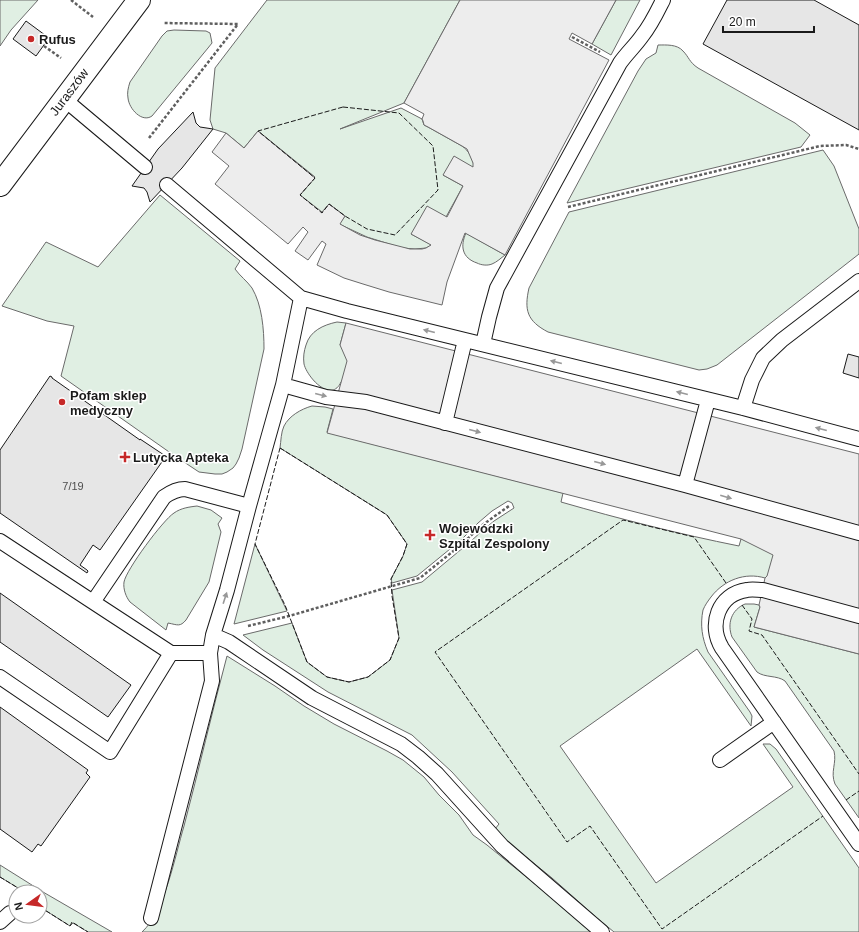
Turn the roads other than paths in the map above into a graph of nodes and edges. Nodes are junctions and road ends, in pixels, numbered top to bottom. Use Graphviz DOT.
graph roads {
  1 [pos="139,0"];
  2 [pos="663,0"];
  3 [pos="64,99"];
  4 [pos="145,167"];
  5 [pos="0,185"];
  6 [pos="167,185"];
  7 [pos="859,281"];
  8 [pos="301,298"];
  9 [pos="465,340"];
  10 [pos="483,344"];
  11 [pos="283,385"];
  12 [pos="708,400"];
  13 [pos="743,408"];
  14 [pos="445,423"];
  15 [pos="859,439"];
  16 [pos="685,485"];
  17 [pos="249,506"];
  18 [pos="859,533"];
  19 [pos="0,541"];
  20 [pos="94,602"];
  21 [pos="859,616"];
  22 [pos="213,635"];
  23 [pos="171,653"];
  24 [pos="210,653"];
  25 [pos="0,677"];
  26 [pos="774,722"];
  27 [pos="720,760"];
  28 [pos="859,844"];
  29 [pos="151,918"];
  30 [pos="602,932"];
  1 -- 3 [label="street, Juraszów"];
  2 -- 10 [label="lane"];
  3 -- 4 [label="lane"];
  3 -- 5 [label="street, Juraszów"];
  6 -- 8 [label="lane"];
  7 -- 13 [label="lane"];
  9 -- 8 [label="lane, one-way"];
  8 -- 11 [label="lane"];
  9 -- 10 [label="lane"];
  9 -- 14 [label="lane"];
  12 -- 10 [label="lane, one-way"];
  11 -- 14 [label="lane, one-way"];
  11 -- 17 [label="lane"];
  12 -- 13 [label="lane"];
  12 -- 16 [label="lane"];
  15 -- 13 [label="lane, one-way"];
  14 -- 16 [label="lane, one-way"];
  16 -- 18 [label="lane, one-way"];
  17 -- 20 [label="lane"];
  22 -- 17 [label="lane, one-way"];
  19 -- 20 [label="lane"];
  20 -- 23 [label="lane"];
  21 -- 26 [label="lane"];
  22 -- 24 [label="lane"];
  22 -- 30 [label="lane"];
  23 -- 24 [label="lane"];
  23 -- 25 [label="lane"];
  24 -- 29 [label="lane"];
  26 -- 27 [label="lane"];
  26 -- 28 [label="lane"];
}
